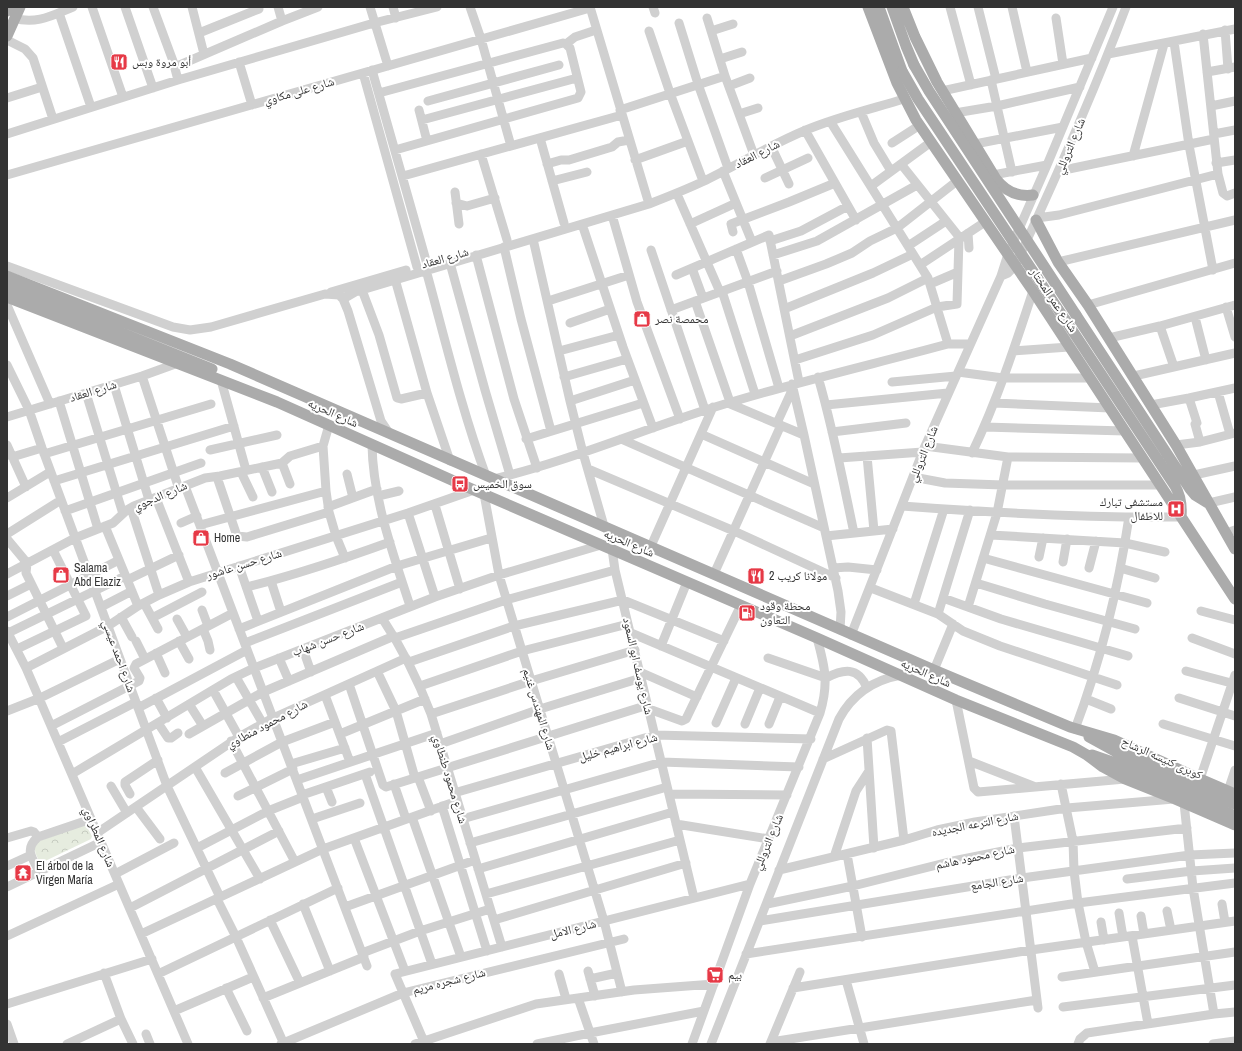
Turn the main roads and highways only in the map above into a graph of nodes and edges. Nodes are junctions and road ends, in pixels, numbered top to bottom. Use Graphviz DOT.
graph roads {
  1 [pos="9,7"];
  2 [pos="20,7"];
  3 [pos="868,7"];
  4 [pos="879,7"];
  5 [pos="892,7"];
  6 [pos="903,7"];
  7 [pos="11,15"];
  8 [pos="7,36"];
  9 [pos="939,87"];
  10 [pos="904,99"];
  11 [pos="1004,188"];
  12 [pos="1033,195"];
  13 [pos="976,208"];
  14 [pos="1037,219"];
  15 [pos="1061,266"];
  16 [pos="7,276"];
  17 [pos="7,287"];
  18 [pos="1032,291"];
  19 [pos="7,297"];
  20 [pos="277,402"];
  21 [pos="1209,503"];
  22 [pos="1181,517"];
  23 [pos="1230,532"];
  24 [pos="1235,549"];
  25 [pos="1235,600"];
  26 [pos="1078,730"];
  27 [pos="1080,752"];
  28 [pos="1231,792"];
  29 [pos="1235,804"];
  30 [pos="1235,816"];
  31 [pos="1235,825"];
  1 -- 7 [label="main road"];
  2 -- 7 [label="main road"];
  3 -- 10 [label="main road, شارع عمر المختار"];
  4 -- 22 [label="main road, bridge"];
  5 -- 21 [label="main road, bridge"];
  6 -- 9 [label="main road"];
  7 -- 8 [label="main road"];
  9 -- 10 [label="main road"];
  9 -- 11 [label="main road"];
  10 -- 13 [label="main road, شارع عمر المختار"];
  11 -- 12 [label="main road"];
  11 -- 13 [label="main road"];
  13 -- 18 [label="main road, شارع عمر المختار"];
  14 -- 15 [label="main road, شارع عمر المختار"];
  15 -- 18 [label="main road"];
  15 -- 21 [label="main road, شارع عمر المختار"];
  16 -- 26 [label="main road, شارع الحريه"];
  17 -- 20 [label="main road"];
  18 -- 22 [label="main road, شارع عمر المختار"];
  19 -- 20 [label="main road, شارع الحريه"];
  20 -- 27 [label="main road, شارع الحريه"];
  21 -- 23 [label="main road, شارع عمر المختار"];
  22 -- 25 [label="main road, شارع عمر المختار"];
  23 -- 24 [label="main road, شارع عمر المختار"];
  26 -- 28 [label="main road, شارع الحريه"];
  26 -- 29 [label="main road, كوبرى كنيسه الرشاح"];
  27 -- 30 [label="main road, كوبرى كنيسه الرشاح"];
  27 -- 31 [label="main road, شارع الحريه"];
}
